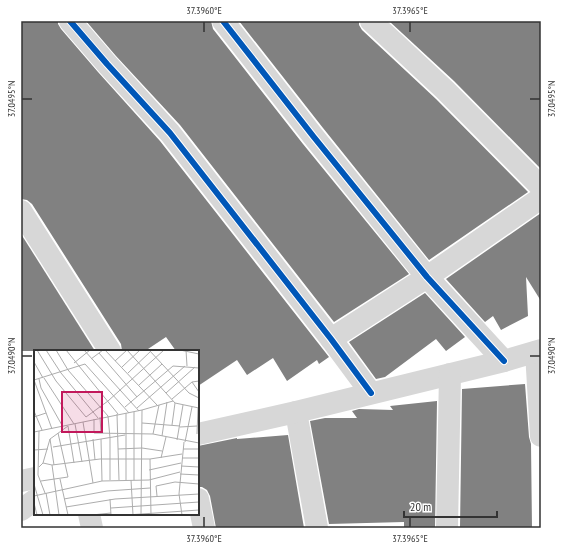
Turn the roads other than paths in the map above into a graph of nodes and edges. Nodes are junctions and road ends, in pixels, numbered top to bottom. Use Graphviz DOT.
graph roads {
  1 [pos="70,21"];
  2 [pos="223,21"];
  3 [pos="371,21"];
  4 [pos="541,187"];
  5 [pos="541,198"];
  6 [pos="21,211"];
  7 [pos="427,277"];
  8 [pos="331,339"];
  9 [pos="109,350"];
  10 [pos="538,351"];
  11 [pos="504,361"];
  12 [pos="450,374"];
  13 [pos="371,393"];
  14 [pos="296,412"];
  15 [pos="199,434"];
  16 [pos="541,436"];
  17 [pos="34,478"];
  18 [pos="21,480"];
  19 [pos="34,501"];
  20 [pos="199,504"];
  21 [pos="21,510"];
  22 [pos="89,515"];
  23 [pos="92,528"];
  24 [pos="204,528"];
  25 [pos="318,528"];
  26 [pos="448,528"];
  1 -- 8 [label="street"];
  2 -- 7 [label="street"];
  3 -- 4 [label="street"];
  5 -- 7 [label="street"];
  6 -- 9 [label="street"];
  7 -- 8 [label="street"];
  7 -- 11 [label="street"];
  8 -- 13 [label="street"];
  10 -- 11 [label="street"];
  10 -- 16 [label="street"];
  11 -- 12 [label="street"];
  12 -- 13 [label="street"];
  12 -- 26 [label="street"];
  13 -- 14 [label="street"];
  14 -- 15 [label="street"];
  14 -- 25 [label="street"];
  17 -- 18 [label="street"];
  19 -- 21 [label="street"];
  20 -- 24 [label="street"];
  22 -- 23 [label="street"];
}
